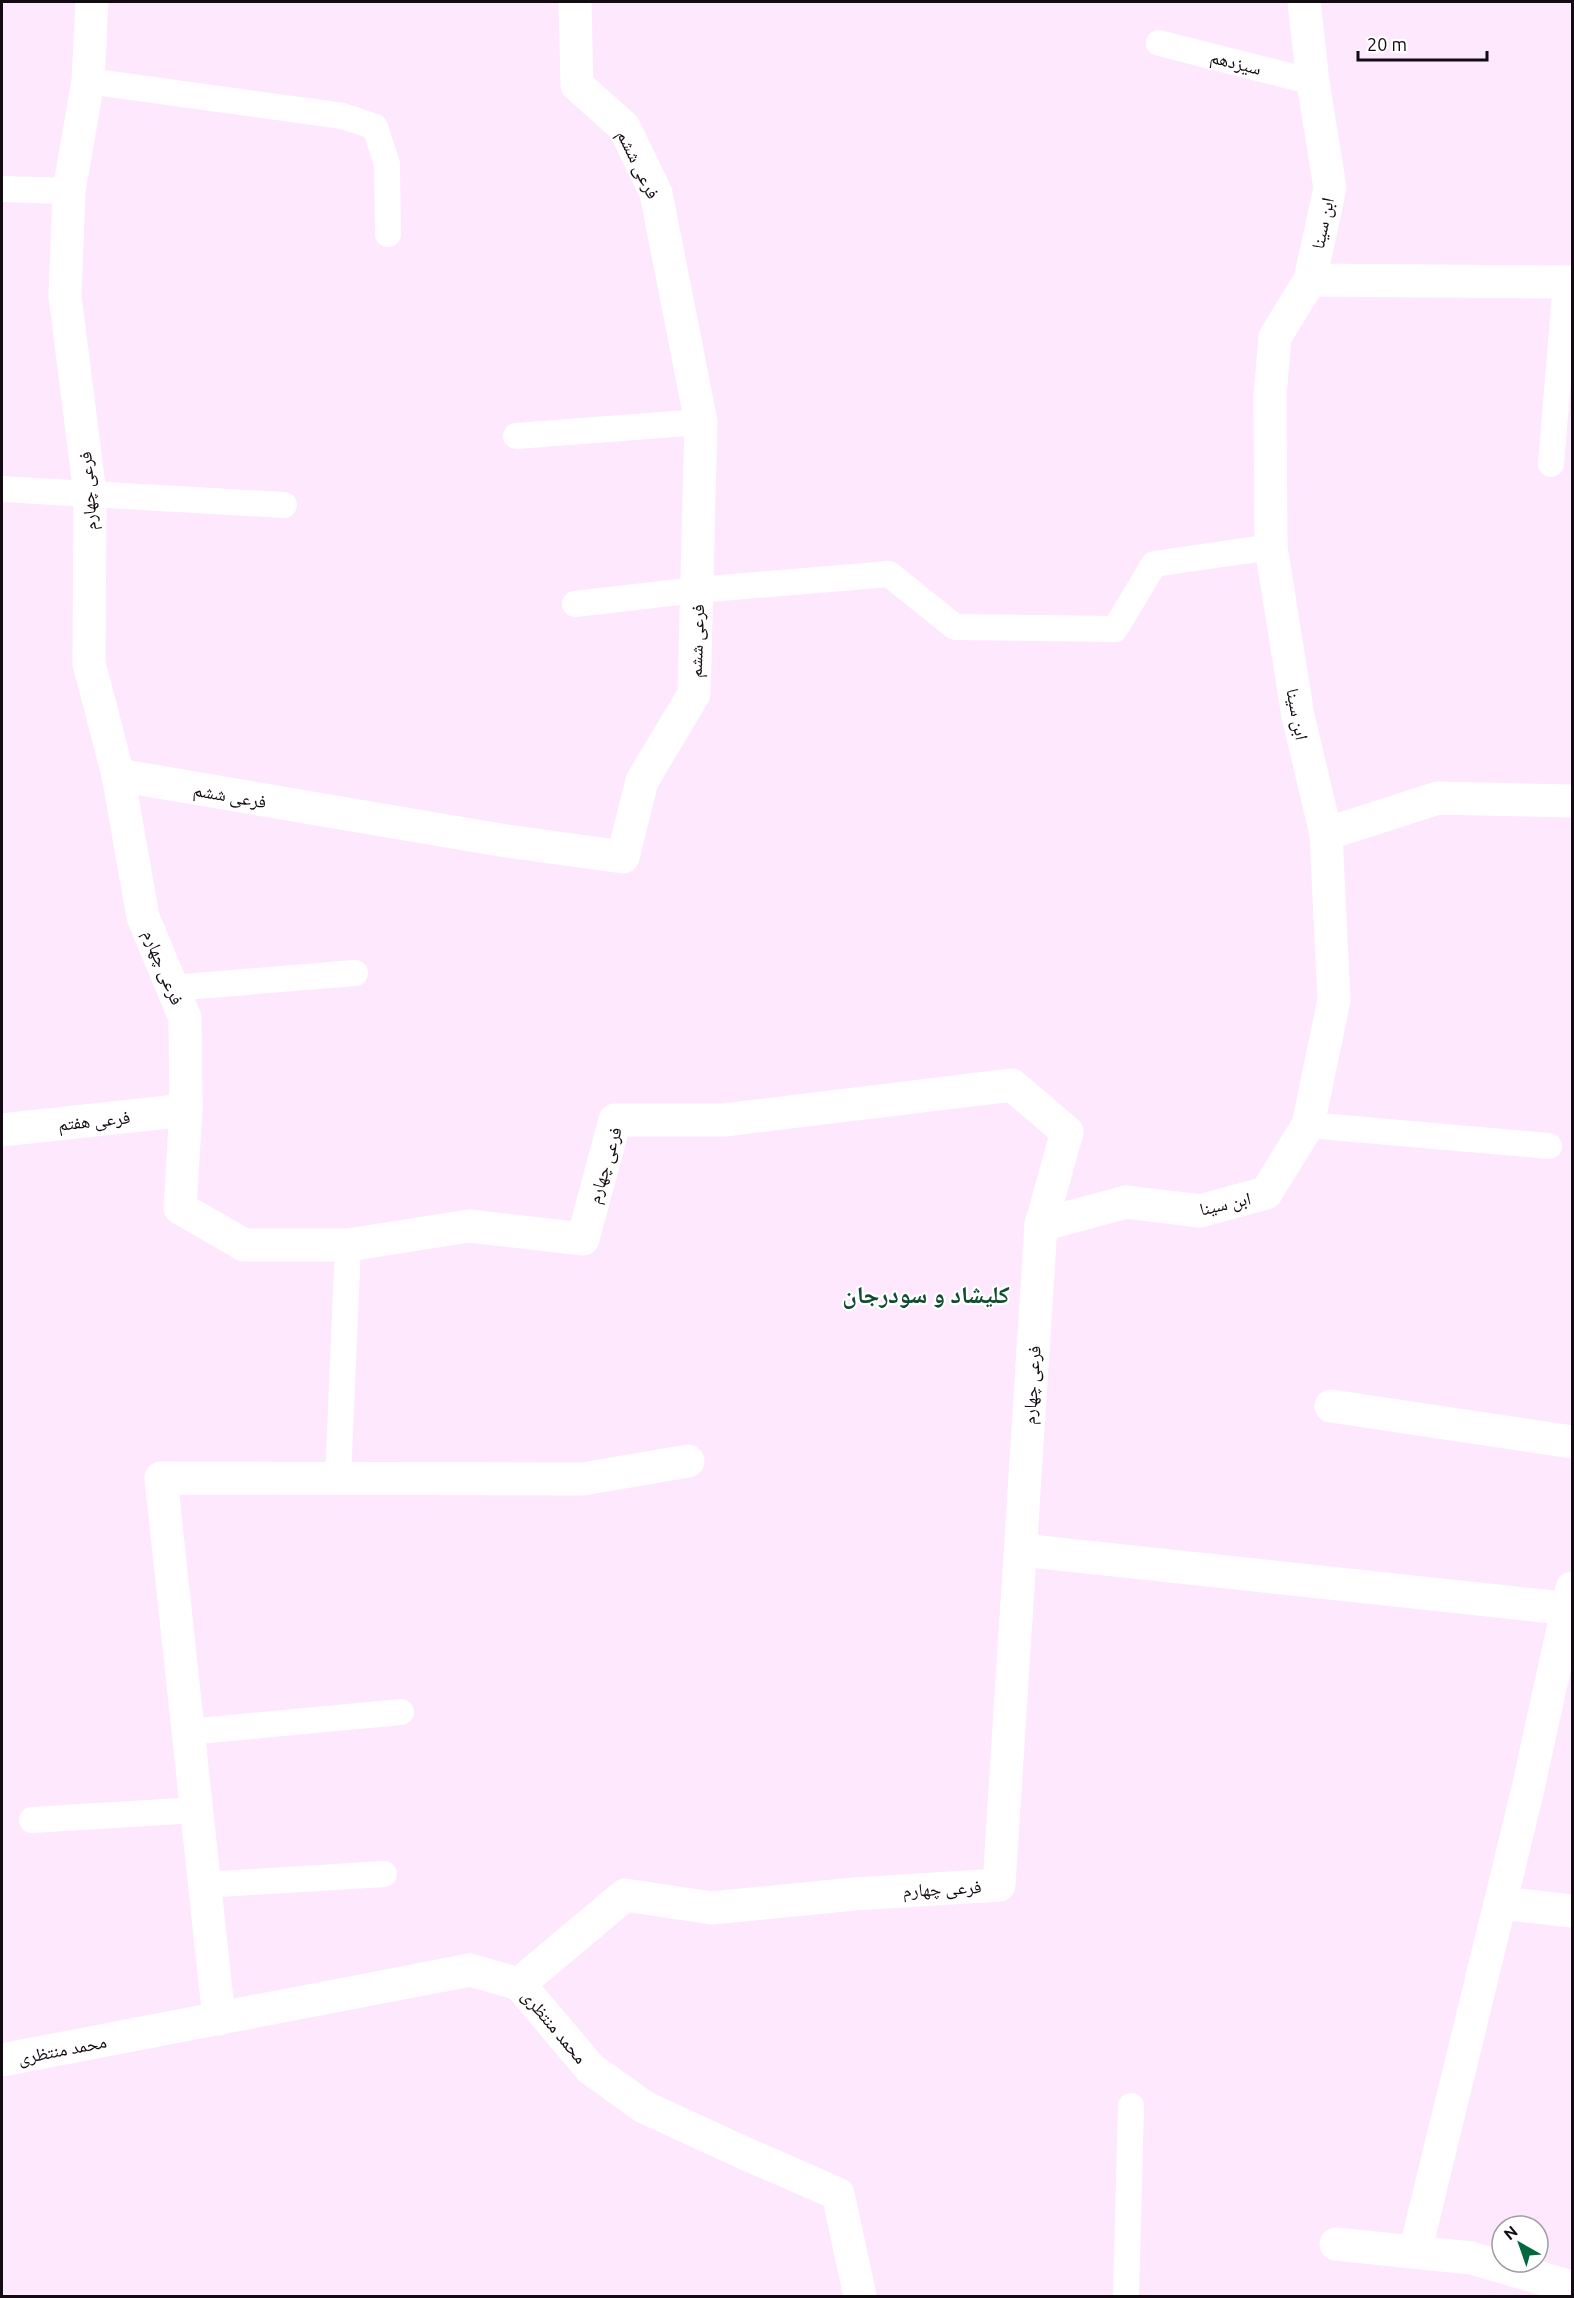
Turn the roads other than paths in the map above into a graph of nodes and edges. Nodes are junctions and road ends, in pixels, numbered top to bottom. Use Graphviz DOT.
graph roads {
  1 [pos="92,2"];
  2 [pos="575,2"];
  3 [pos="1304,2"];
  4 [pos="1159,43"];
  5 [pos="88,81"];
  6 [pos="1313,82"];
  7 [pos="2,189"];
  8 [pos="69,191"];
  9 [pos="388,234"];
  10 [pos="1310,280"];
  11 [pos="1569,282"];
  12 [pos="701,422"];
  13 [pos="516,436"];
  14 [pos="1551,465"];
  15 [pos="2,489"];
  16 [pos="90,494"];
  17 [pos="284,505"];
  18 [pos="1271,547"];
  19 [pos="697,590"];
  20 [pos="575,604"];
  21 [pos="117,775"];
  22 [pos="1572,801"];
  23 [pos="1326,834"];
  24 [pos="355,973"];
  25 [pos="172,988"];
  26 [pos="186,1110"];
  27 [pos="1308,1125"];
  28 [pos="2,1130"];
  29 [pos="1549,1146"];
  30 [pos="1041,1224"];
  31 [pos="348,1245"];
  32 [pos="1330,1406"];
  33 [pos="1572,1442"];
  34 [pos="687,1461"];
  35 [pos="338,1479"];
  36 [pos="1021,1550"];
  37 [pos="1571,1601"];
  38 [pos="401,1712"];
  39 [pos="188,1732"];
  40 [pos="197,1810"];
  41 [pos="32,1820"];
  42 [pos="384,1874"];
  43 [pos="204,1885"];
  44 [pos="1500,1903"];
  45 [pos="1572,1911"];
  46 [pos="519,1984"];
  47 [pos="219,2019"];
  48 [pos="2,2061"];
  49 [pos="1131,2106"];
  50 [pos="1336,2244"];
  51 [pos="1415,2252"];
  52 [pos="1526,2285"];
  53 [pos="1572,2287"];
  54 [pos="860,2296"];
  55 [pos="1126,2296"];
  1 -- 5 [label="street, فرعی چهارم"];
  2 -- 12 [label="street, فرعی ششم"];
  3 -- 6 [label="street, ابن سینا"];
  4 -- 6 [label="lane, سیزدهم"];
  5 -- 8 [label="street, فرعی چهارم"];
  5 -- 9 [label="lane"];
  6 -- 10 [label="street, ابن سینا"];
  7 -- 8 [label="lane"];
  8 -- 16 [label="street, فرعی چهارم"];
  10 -- 11 [label="street"];
  10 -- 18 [label="street, ابن سینا"];
  11 -- 14 [label="lane"];
  12 -- 13 [label="lane"];
  12 -- 19 [label="street, فرعی ششم"];
  15 -- 16 [label="lane"];
  16 -- 17 [label="lane"];
  16 -- 21 [label="street, فرعی چهارم"];
  18 -- 19 [label="lane"];
  18 -- 23 [label="street, ابن سینا"];
  19 -- 20 [label="lane"];
  19 -- 21 [label="street, فرعی ششم"];
  21 -- 25 [label="street, فرعی چهارم"];
  22 -- 23 [label="street"];
  23 -- 27 [label="street, ابن سینا"];
  24 -- 25 [label="lane"];
  25 -- 26 [label="street, فرعی چهارم"];
  26 -- 28 [label="street, فرعی هفتم"];
  26 -- 31 [label="street, فرعی چهارم"];
  27 -- 29 [label="lane"];
  27 -- 30 [label="street, ابن سینا"];
  30 -- 31 [label="street, فرعی چهارم"];
  30 -- 36 [label="street, فرعی چهارم"];
  31 -- 35 [label="lane"];
  32 -- 33 [label="street"];
  34 -- 35 [label="street"];
  35 -- 39 [label="street"];
  36 -- 37 [label="street"];
  36 -- 46 [label="street, فرعی چهارم"];
  37 -- 44 [label="street"];
  38 -- 39 [label="lane"];
  39 -- 40 [label="street"];
  40 -- 41 [label="lane"];
  40 -- 43 [label="street"];
  42 -- 43 [label="lane"];
  43 -- 47 [label="street"];
  44 -- 45 [label="street"];
  44 -- 51 [label="street"];
  46 -- 47 [label="street, محمد منتظری"];
  46 -- 54 [label="street, محمد منتظری"];
  47 -- 48 [label="street, محمد منتظری"];
  49 -- 55 [label="lane"];
  50 -- 51 [label="street"];
  51 -- 52 [label="street"];
  52 -- 53 [label="street"];
}
